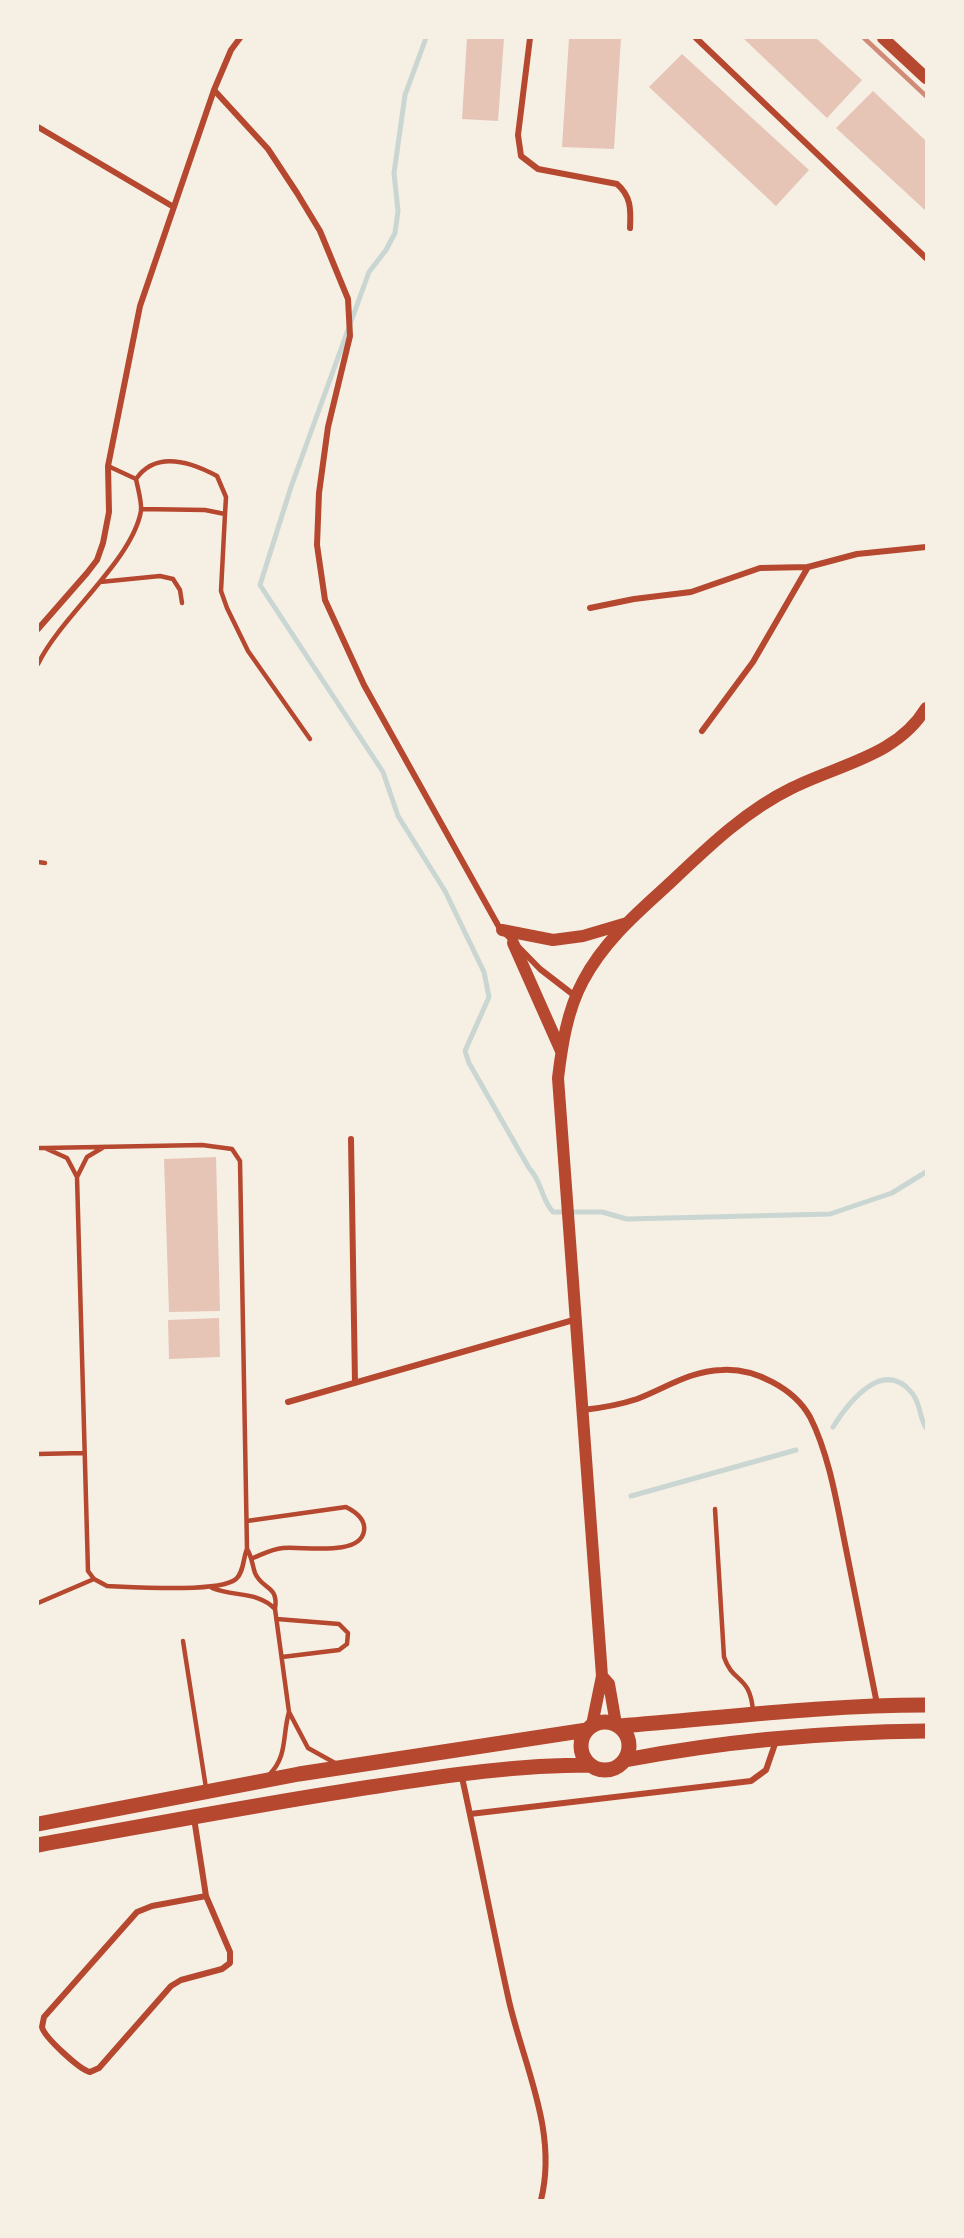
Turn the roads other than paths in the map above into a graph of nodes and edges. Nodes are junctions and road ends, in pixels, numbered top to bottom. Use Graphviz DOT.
graph roads {
  1 [pos="240,38"];
  2 [pos="530,38"];
  3 [pos="696,38"];
  4 [pos="883,38"];
  5 [pos="925,73"];
  6 [pos="214,90"];
  7 [pos="38,127"];
  8 [pos="172,206"];
  9 [pos="630,228"];
  10 [pos="927,258"];
  11 [pos="108,466"];
  12 [pos="136,479"];
  13 [pos="141,509"];
  14 [pos="225,514"];
  15 [pos="927,547"];
  16 [pos="808,567"];
  17 [pos="100,582"];
  18 [pos="182,603"];
  19 [pos="590,608"];
  20 [pos="38,628"];
  21 [pos="38,664"];
  22 [pos="924,715"];
  23 [pos="702,731"];
  24 [pos="310,740"];
  25 [pos="38,862"];
  26 [pos="45,863"];
  27 [pos="627,923"];
  28 [pos="502,930"];
  29 [pos="513,942"];
  30 [pos="576,996"];
  31 [pos="561,1051"];
  32 [pos="351,1139"];
  33 [pos="107,1146"];
  34 [pos="38,1148"];
  35 [pos="45,1148"];
  36 [pos="77,1177"];
  37 [pos="577,1319"];
  38 [pos="355,1383"];
  39 [pos="288,1402"];
  40 [pos="583,1410"];
  41 [pos="84,1453"];
  42 [pos="38,1454"];
  43 [pos="716,1509"];
  44 [pos="247,1521"];
  45 [pos="247,1549"];
  46 [pos="253,1558"];
  47 [pos="94,1579"];
  48 [pos="212,1588"];
  49 [pos="38,1604"];
  50 [pos="275,1610"];
  51 [pos="277,1619"];
  52 [pos="183,1641"];
  53 [pos="282,1657"];
  54 [pos="602,1676"];
  55 [pos="877,1705"];
  56 [pos="927,1705"];
  57 [pos="289,1712"];
  58 [pos="754,1714"];
  59 [pos="618,1725"];
  60 [pos="589,1727"];
  61 [pos="927,1731"];
  62 [pos="777,1739"];
  63 [pos="625,1760"];
  64 [pos="590,1765"];
  65 [pos="342,1767"];
  66 [pos="461,1773"];
  67 [pos="263,1781"];
  68 [pos="206,1791"];
  69 [pos="470,1814"];
  70 [pos="194,1817"];
  71 [pos="38,1824"];
  72 [pos="38,1845"];
  73 [pos="206,1896"];
  74 [pos="541,2200"];
  1 -- 6 [label="street"];
  2 -- 9 [label="street"];
  3 -- 10 [label="street"];
  4 -- 5 [label="main road"];
  6 -- 8 [label="street"];
  6 -- 28 [label="street"];
  7 -- 8 [label="street"];
  8 -- 11 [label="street"];
  11 -- 12 [label="lane"];
  11 -- 20 [label="street"];
  12 -- 13 [label="lane"];
  12 -- 14 [label="lane"];
  13 -- 14 [label="lane"];
  13 -- 17 [label="lane"];
  14 -- 24 [label="lane"];
  15 -- 16 [label="street"];
  16 -- 19 [label="street"];
  16 -- 23 [label="street"];
  17 -- 18 [label="lane"];
  17 -- 21 [label="lane"];
  22 -- 27 [label="main road"];
  25 -- 26 [label="lane"];
  27 -- 28 [label="main road"];
  27 -- 30 [label="main road"];
  28 -- 29 [label="street"];
  29 -- 30 [label="street"];
  29 -- 31 [label="main road"];
  30 -- 31 [label="main road"];
  31 -- 37 [label="main road"];
  32 -- 38 [label="street"];
  33 -- 35 [label="lane"];
  33 -- 36 [label="lane"];
  33 -- 44 [label="lane"];
  34 -- 35 [label="lane"];
  35 -- 36 [label="lane"];
  36 -- 41 [label="lane"];
  37 -- 38 [label="street"];
  37 -- 40 [label="main road"];
  38 -- 39 [label="street"];
  40 -- 54 [label="main road"];
  40 -- 55 [label="street"];
  41 -- 42 [label="lane"];
  41 -- 47 [label="lane"];
  43 -- 58 [label="lane"];
  44 -- 45 [label="lane"];
  44 -- 46 [label="lane"];
  45 -- 46 [label="lane"];
  45 -- 48 [label="lane"];
  46 -- 50 [label="lane"];
  47 -- 48 [label="lane"];
  47 -- 49 [label="lane"];
  48 -- 50 [label="lane"];
  50 -- 51 [label="lane"];
  51 -- 53 [label="lane"];
  51 -- 53 [label="lane"];
  52 -- 68 [label="lane"];
  53 -- 57 [label="lane"];
  54 -- 59 [label="main road"];
  54 -- 60 [label="main road"];
  55 -- 56 [label="main road"];
  55 -- 58 [label="main road"];
  57 -- 65 [label="lane"];
  57 -- 67 [label="lane"];
  58 -- 59 [label="main road"];
  59 -- 60 [label="main road"];
  59 -- 63 [label="main road"];
  60 -- 64 [label="main road"];
  60 -- 65 [label="main road"];
  61 -- 62 [label="main road"];
  62 -- 63 [label="main road"];
  62 -- 69 [label="street"];
  63 -- 64 [label="main road"];
  64 -- 66 [label="main road"];
  65 -- 67 [label="main road"];
  66 -- 69 [label="street"];
  66 -- 70 [label="main road"];
  67 -- 68 [label="main road"];
  68 -- 71 [label="main road"];
  69 -- 74 [label="street"];
  70 -- 72 [label="main road"];
  70 -- 73 [label="street"];
  73 -- 73 [label="street"];
}
